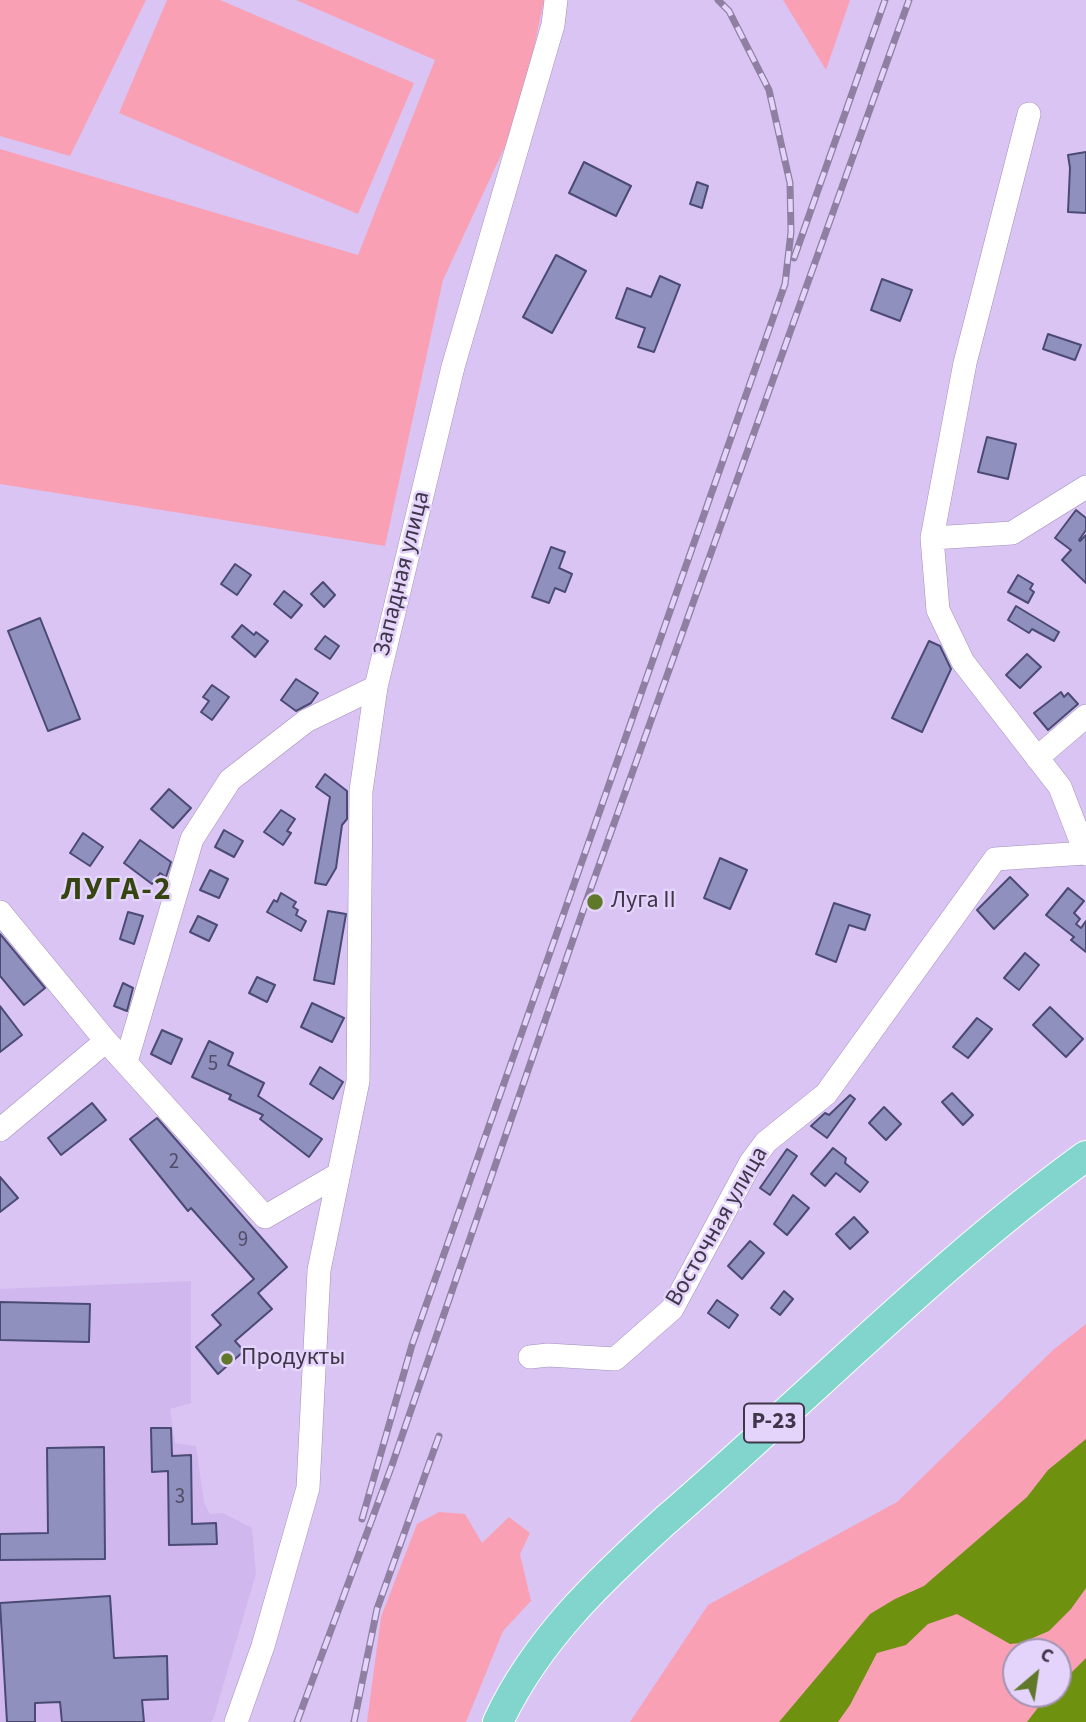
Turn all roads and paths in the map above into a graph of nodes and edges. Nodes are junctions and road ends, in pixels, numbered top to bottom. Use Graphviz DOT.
graph roads {
  1 [pos="556,0"];
  2 [pos="1029,114"];
  3 [pos="1086,487"];
  4 [pos="932,538"];
  5 [pos="376,687"];
  6 [pos="1086,716"];
  7 [pos="1037,758"];
  8 [pos="1086,853"];
  9 [pos="0,912"];
  10 [pos="106,1041"];
  11 [pos="126,1062"];
  12 [pos="0,1130"];
  13 [pos="1086,1156"];
  14 [pos="339,1174"];
  15 [pos="530,1357"];
  16 [pos="236,1722"];
  17 [pos="498,1722"];
  1 -- 5 [label="street, Западная улица"];
  2 -- 4 [label="street"];
  3 -- 4 [label="street"];
  4 -- 7 [label="street"];
  5 -- 11 [label="street, Западная улица"];
  5 -- 14 [label="street"];
  6 -- 7 [label="street"];
  7 -- 8 [label="street"];
  8 -- 15 [label="street, Восточная улица"];
  9 -- 10 [label="street"];
  10 -- 11 [label="street"];
  10 -- 12 [label="street"];
  11 -- 14 [label="street"];
  13 -- 17 [label="main road, Р-23"];
  14 -- 16 [label="street"];
}
